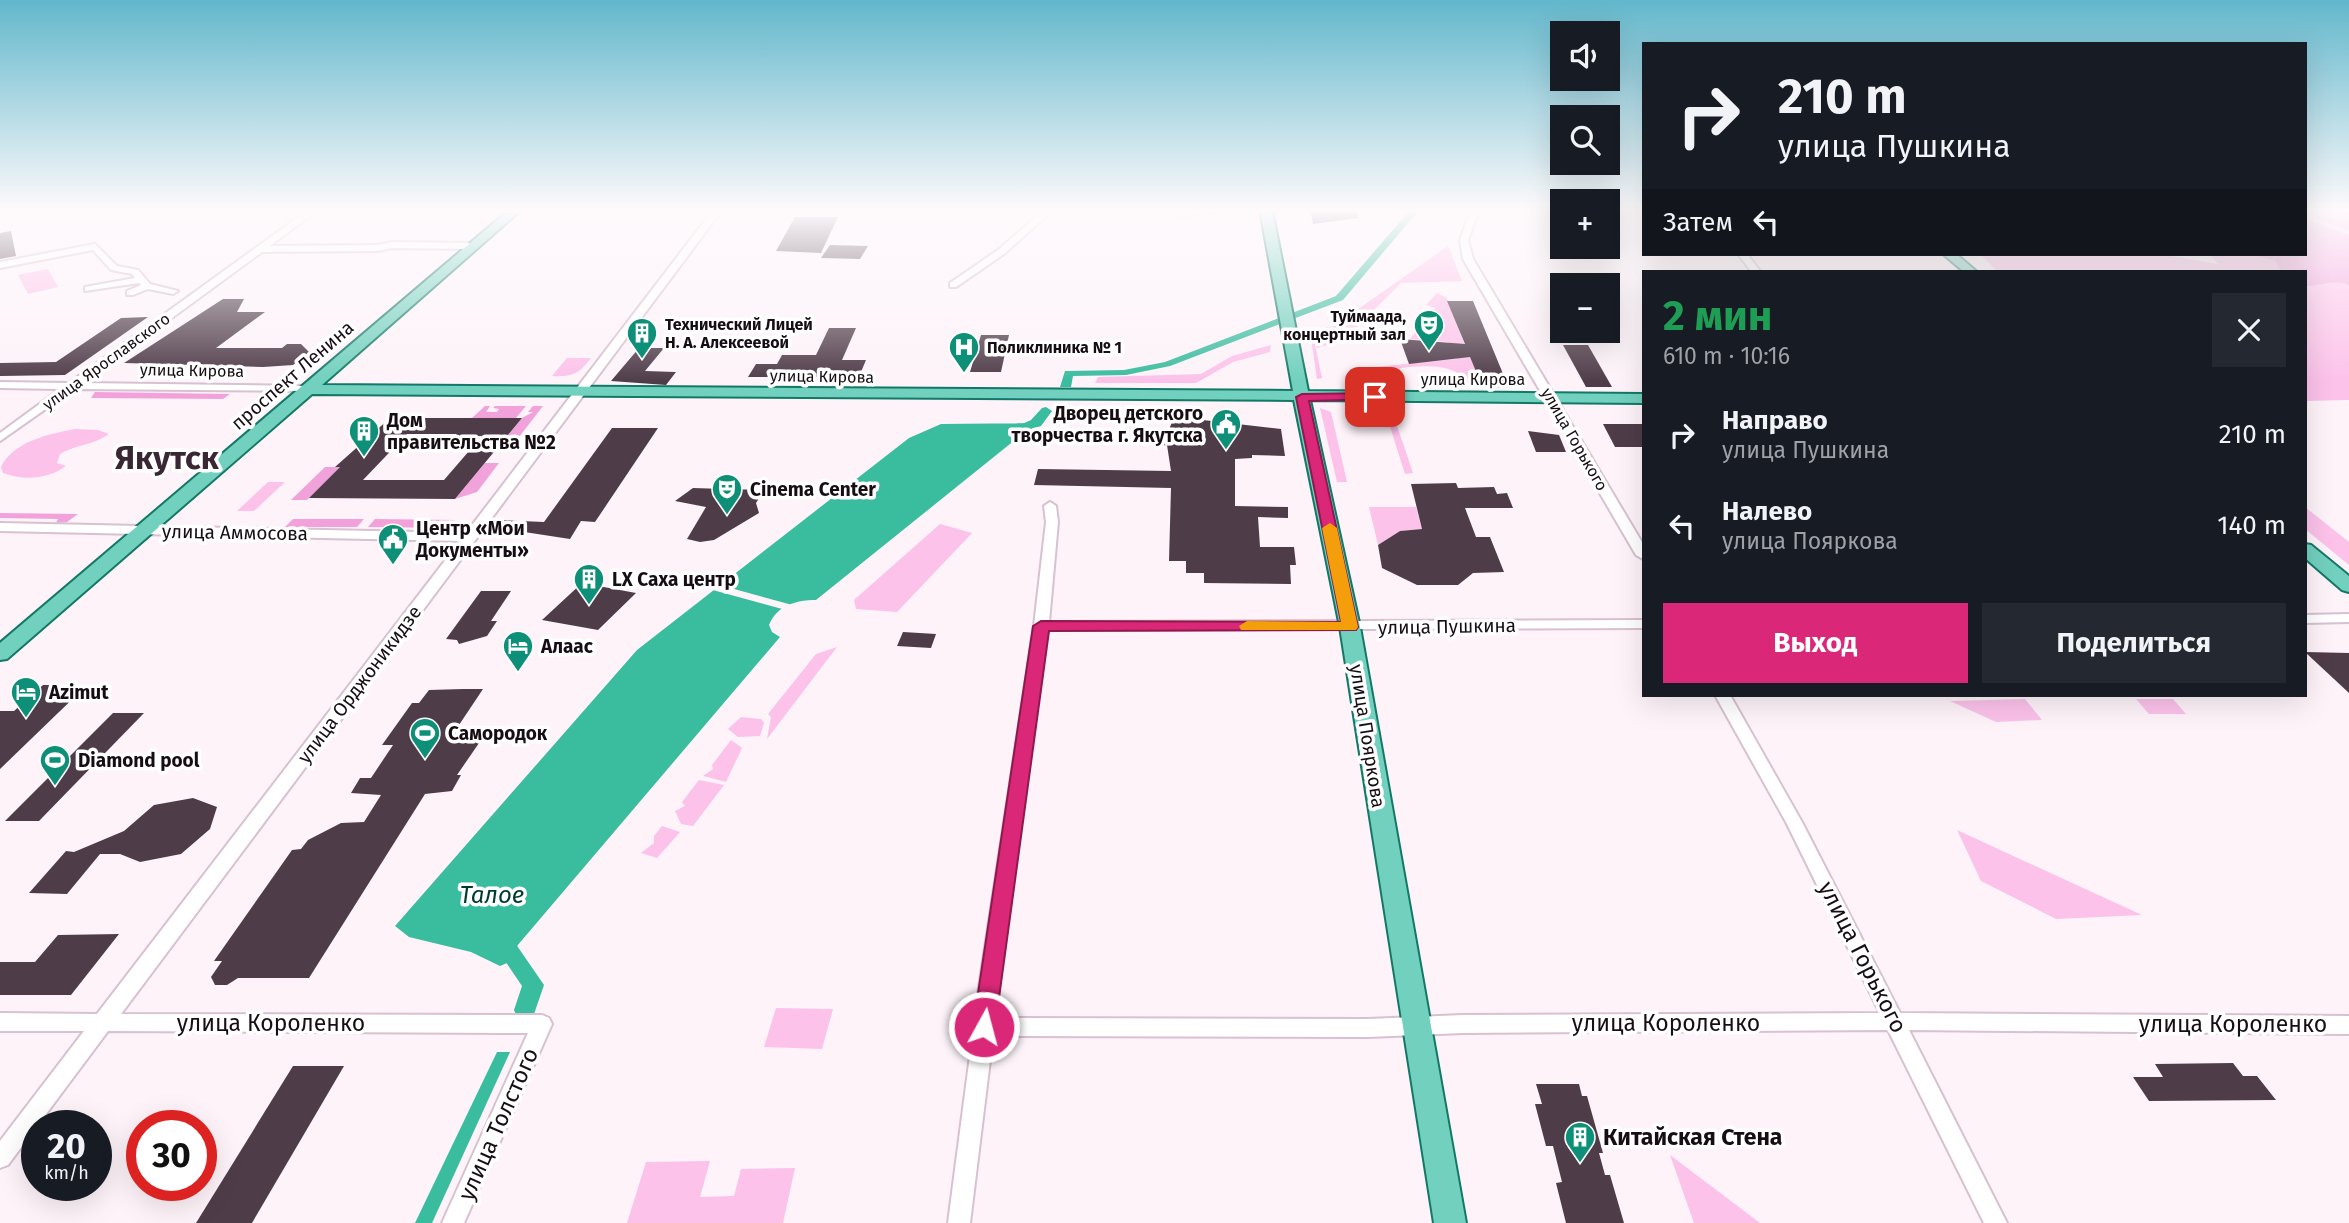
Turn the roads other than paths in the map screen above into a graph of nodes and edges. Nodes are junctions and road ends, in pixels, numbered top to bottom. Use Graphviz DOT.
graph roads {
  1 [pos="113,267"];
  2 [pos="235,267"];
  3 [pos="450,267"];
  4 [pos="675,267"];
  5 [pos="979,267"];
  6 [pos="1276,267"];
  7 [pos="1473,267"];
  8 [pos="143,283"];
  9 [pos="953,285"];
  10 [pos="88,289"];
  11 [pos="173,291"];
  12 [pos="130,293"];
  13 [pos="0,385"];
  14 [pos="71,386"];
  15 [pos="308,389"];
  16 [pos="580,392"];
  17 [pos="1302,397"];
  18 [pos="1551,398"];
  19 [pos="1642,398"];
  20 [pos="0,438"];
  21 [pos="1050,506"];
  22 [pos="0,527"];
  23 [pos="145,530"];
  24 [pos="470,537"];
  25 [pos="2307,551"];
  26 [pos="1642,553"];
  27 [pos="2349,586"];
  28 [pos="2349,618"];
  29 [pos="2307,619"];
  30 [pos="1642,624"];
  31 [pos="1041,626"];
  32 [pos="1350,627"];
  33 [pos="0,654"];
  34 [pos="1724,697"];
  35 [pos="1896,1021"];
  36 [pos="0,1022"];
  37 [pos="103,1022"];
  38 [pos="542,1024"];
  39 [pos="2349,1025"];
  40 [pos="984,1027"];
  41 [pos="1415,1027"];
  42 [pos="0,1158"];
  43 [pos="453,1223"];
  44 [pos="959,1223"];
  45 [pos="1450,1223"];
  46 [pos="1996,1223"];
  1 -- 8 [label="street"];
  2 -- 14 [label="street, улица Ярославского"];
  3 -- 15 [label="main road, проспект Ленина"];
  4 -- 16 [label="street, улица Орджоникидзе"];
  5 -- 9 [label="street"];
  6 -- 17 [label="main road, улица Пояркова"];
  7 -- 18 [label="street, улица Горького"];
  8 -- 10 [label="street"];
  8 -- 11 [label="street"];
  8 -- 12 [label="street"];
  13 -- 14 [label="street, улица Кирова"];
  14 -- 15 [label="street, улица Кирова"];
  14 -- 20 [label="street, улица Ярославского"];
  15 -- 16 [label="main road, улица Кирова"];
  15 -- 23 [label="main road, проспект Ленина"];
  16 -- 17 [label="main road, улица Кирова"];
  16 -- 24 [label="street, улица Орджоникидзе"];
  17 -- 18 [label="main road, улица Кирова"];
  17 -- 32 [label="main road, улица Пояркова"];
  18 -- 19 [label="main road, улица Кирова"];
  18 -- 26 [label="street, улица Горького"];
  21 -- 31 [label="street"];
  22 -- 23 [label="street, улица Аммосова"];
  23 -- 24 [label="street, улица Аммосова"];
  23 -- 33 [label="main road, проспект Ленина"];
  24 -- 37 [label="street, улица Орджоникидзе"];
  25 -- 27 [label="main road"];
  28 -- 29 [label="street"];
  30 -- 32 [label="street, улица Пушкина"];
  31 -- 32 [label="street, улица Пушкина"];
  31 -- 40 [label="street"];
  32 -- 41 [label="main road, улица Пояркова"];
  34 -- 35 [label="street, улица Горького"];
  35 -- 39 [label="street, улица Короленко"];
  35 -- 41 [label="street, улица Короленко"];
  35 -- 46 [label="street, улица Горького"];
  36 -- 37 [label="street, улица Короленко"];
  37 -- 38 [label="street, улица Короленко"];
  37 -- 42 [label="street, улица Орджоникидзе"];
  38 -- 43 [label="street, улица Толстого"];
  40 -- 41 [label="street, улица Короленко"];
  40 -- 44 [label="street"];
  41 -- 45 [label="main road, улица Пояркова"];
}
